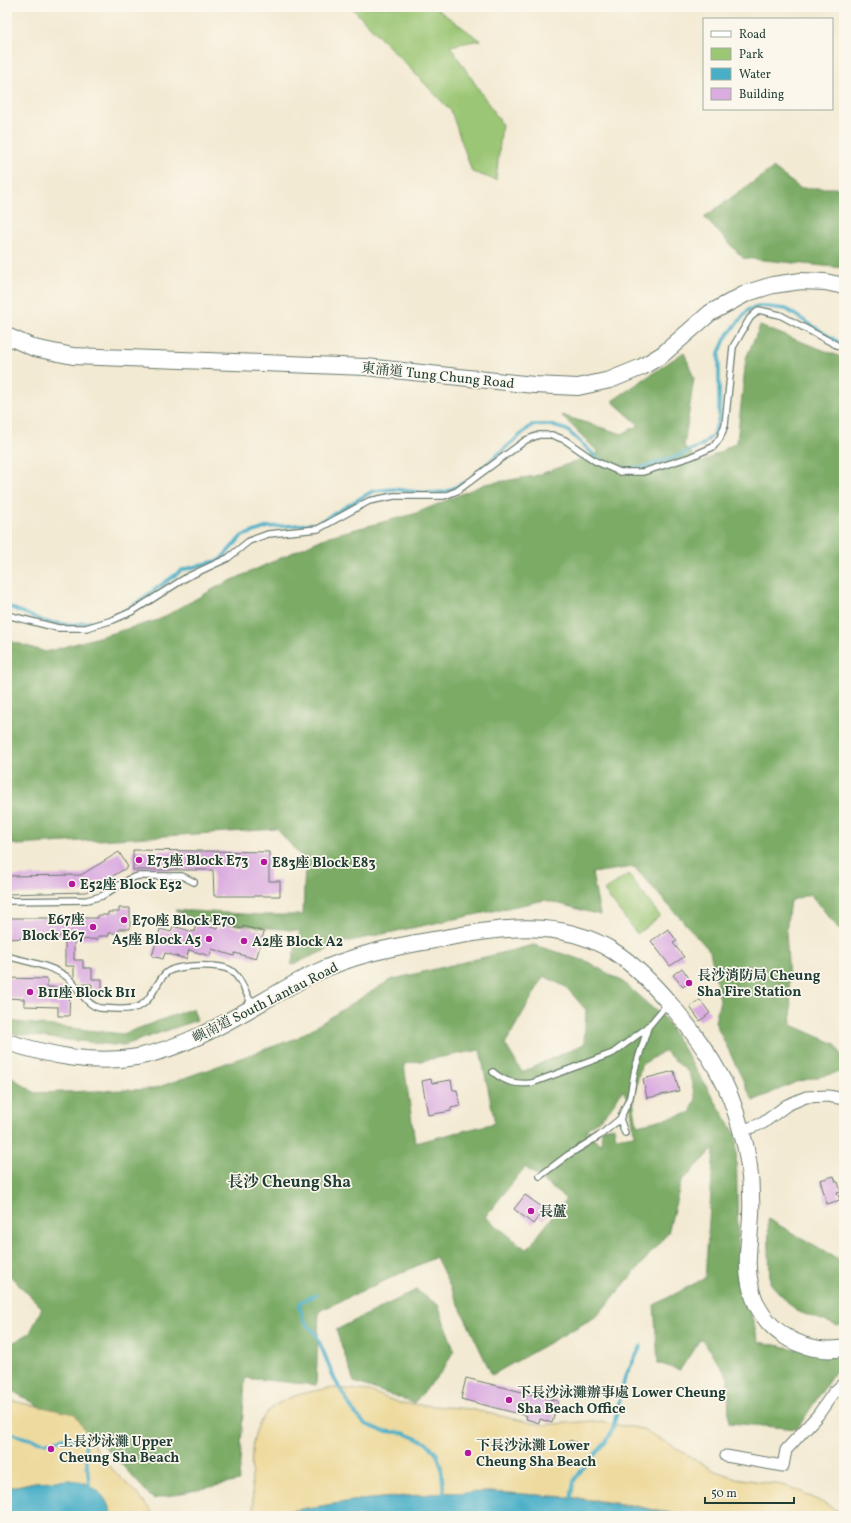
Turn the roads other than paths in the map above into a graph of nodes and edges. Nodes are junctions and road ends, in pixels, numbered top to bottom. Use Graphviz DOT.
graph roads {
  1 [pos="844,286"];
  2 [pos="7,336"];
  3 [pos="844,349"];
  4 [pos="7,615"];
  5 [pos="194,882"];
  6 [pos="7,901"];
  7 [pos="7,956"];
  8 [pos="668,1003"];
  9 [pos="253,1006"];
  10 [pos="648,1027"];
  11 [pos="7,1042"];
  12 [pos="493,1072"];
  13 [pos="844,1099"];
  14 [pos="620,1119"];
  15 [pos="742,1131"];
  16 [pos="625,1133"];
  17 [pos="540,1176"];
  18 [pos="844,1348"];
  19 [pos="844,1383"];
  20 [pos="726,1456"];
  1 -- 2 [label="main road, 東涌道 Tung Chung Road"];
  3 -- 4 [label="lane"];
  5 -- 6 [label="lane"];
  7 -- 9 [label="lane"];
  8 -- 9 [label="main road, 嶼南道 South Lantau Road"];
  8 -- 10 [label="lane"];
  8 -- 15 [label="main road, 嶼南道 South Lantau Road"];
  9 -- 11 [label="main road, 嶼南道 South Lantau Road"];
  10 -- 12 [label="lane"];
  10 -- 14 [label="lane"];
  13 -- 15 [label="street"];
  14 -- 16 [label="lane"];
  14 -- 17 [label="lane"];
  15 -- 18 [label="main road, 嶼南道 South Lantau Road"];
  19 -- 20 [label="street"];
}
